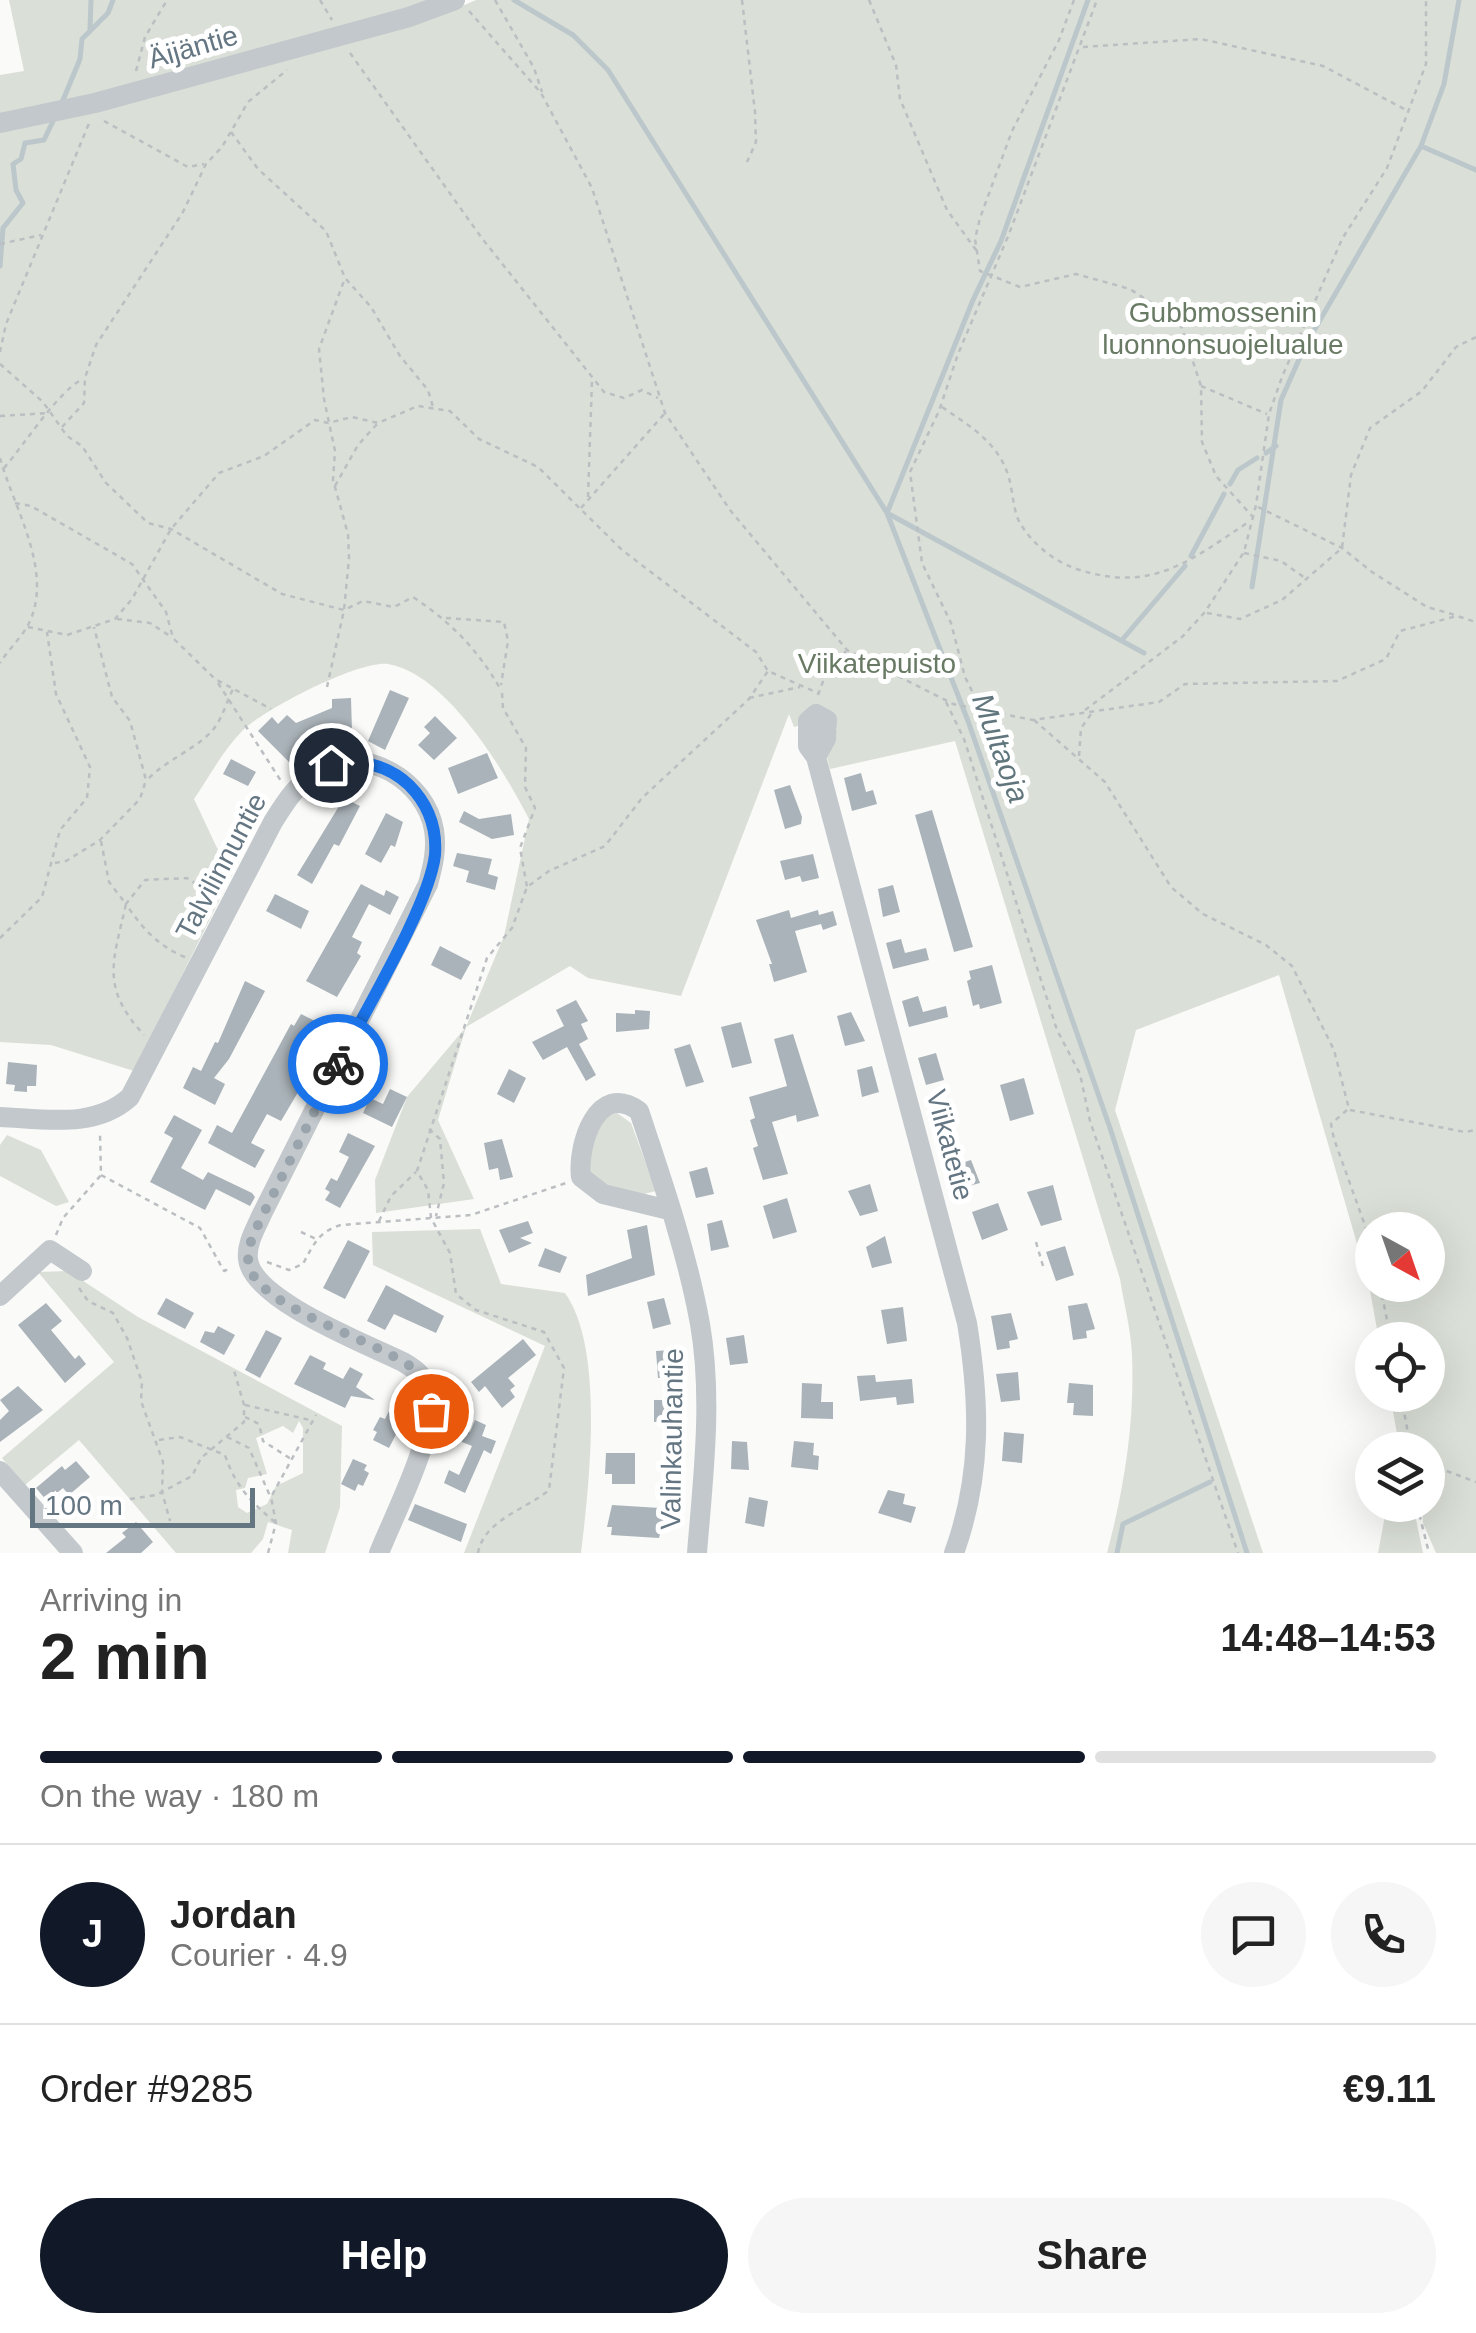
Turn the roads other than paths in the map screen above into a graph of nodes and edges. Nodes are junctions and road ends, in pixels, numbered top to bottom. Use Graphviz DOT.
graph roads {
  1 [pos="460,4"];
  2 [pos="0,123"];
  3 [pos="817,704"];
  4 [pos="0,1117"];
  5 [pos="669,1210"];
  6 [pos="82,1272"];
  7 [pos="0,1296"];
  8 [pos="0,1471"];
  9 [pos="73,1553"];
  10 [pos="379,1553"];
  11 [pos="697,1553"];
  12 [pos="954,1553"];
  1 -- 2 [label="street, Äijäntie"];
  3 -- 12 [label="street, Viikatetie"];
  4 -- 10 [label="street, Talvilinnuntie"];
  5 -- 5 [label="street, Valinkauhantie"];
  5 -- 11 [label="street, Valinkauhantie"];
  6 -- 7 [label="street"];
  8 -- 9 [label="street"];
}
